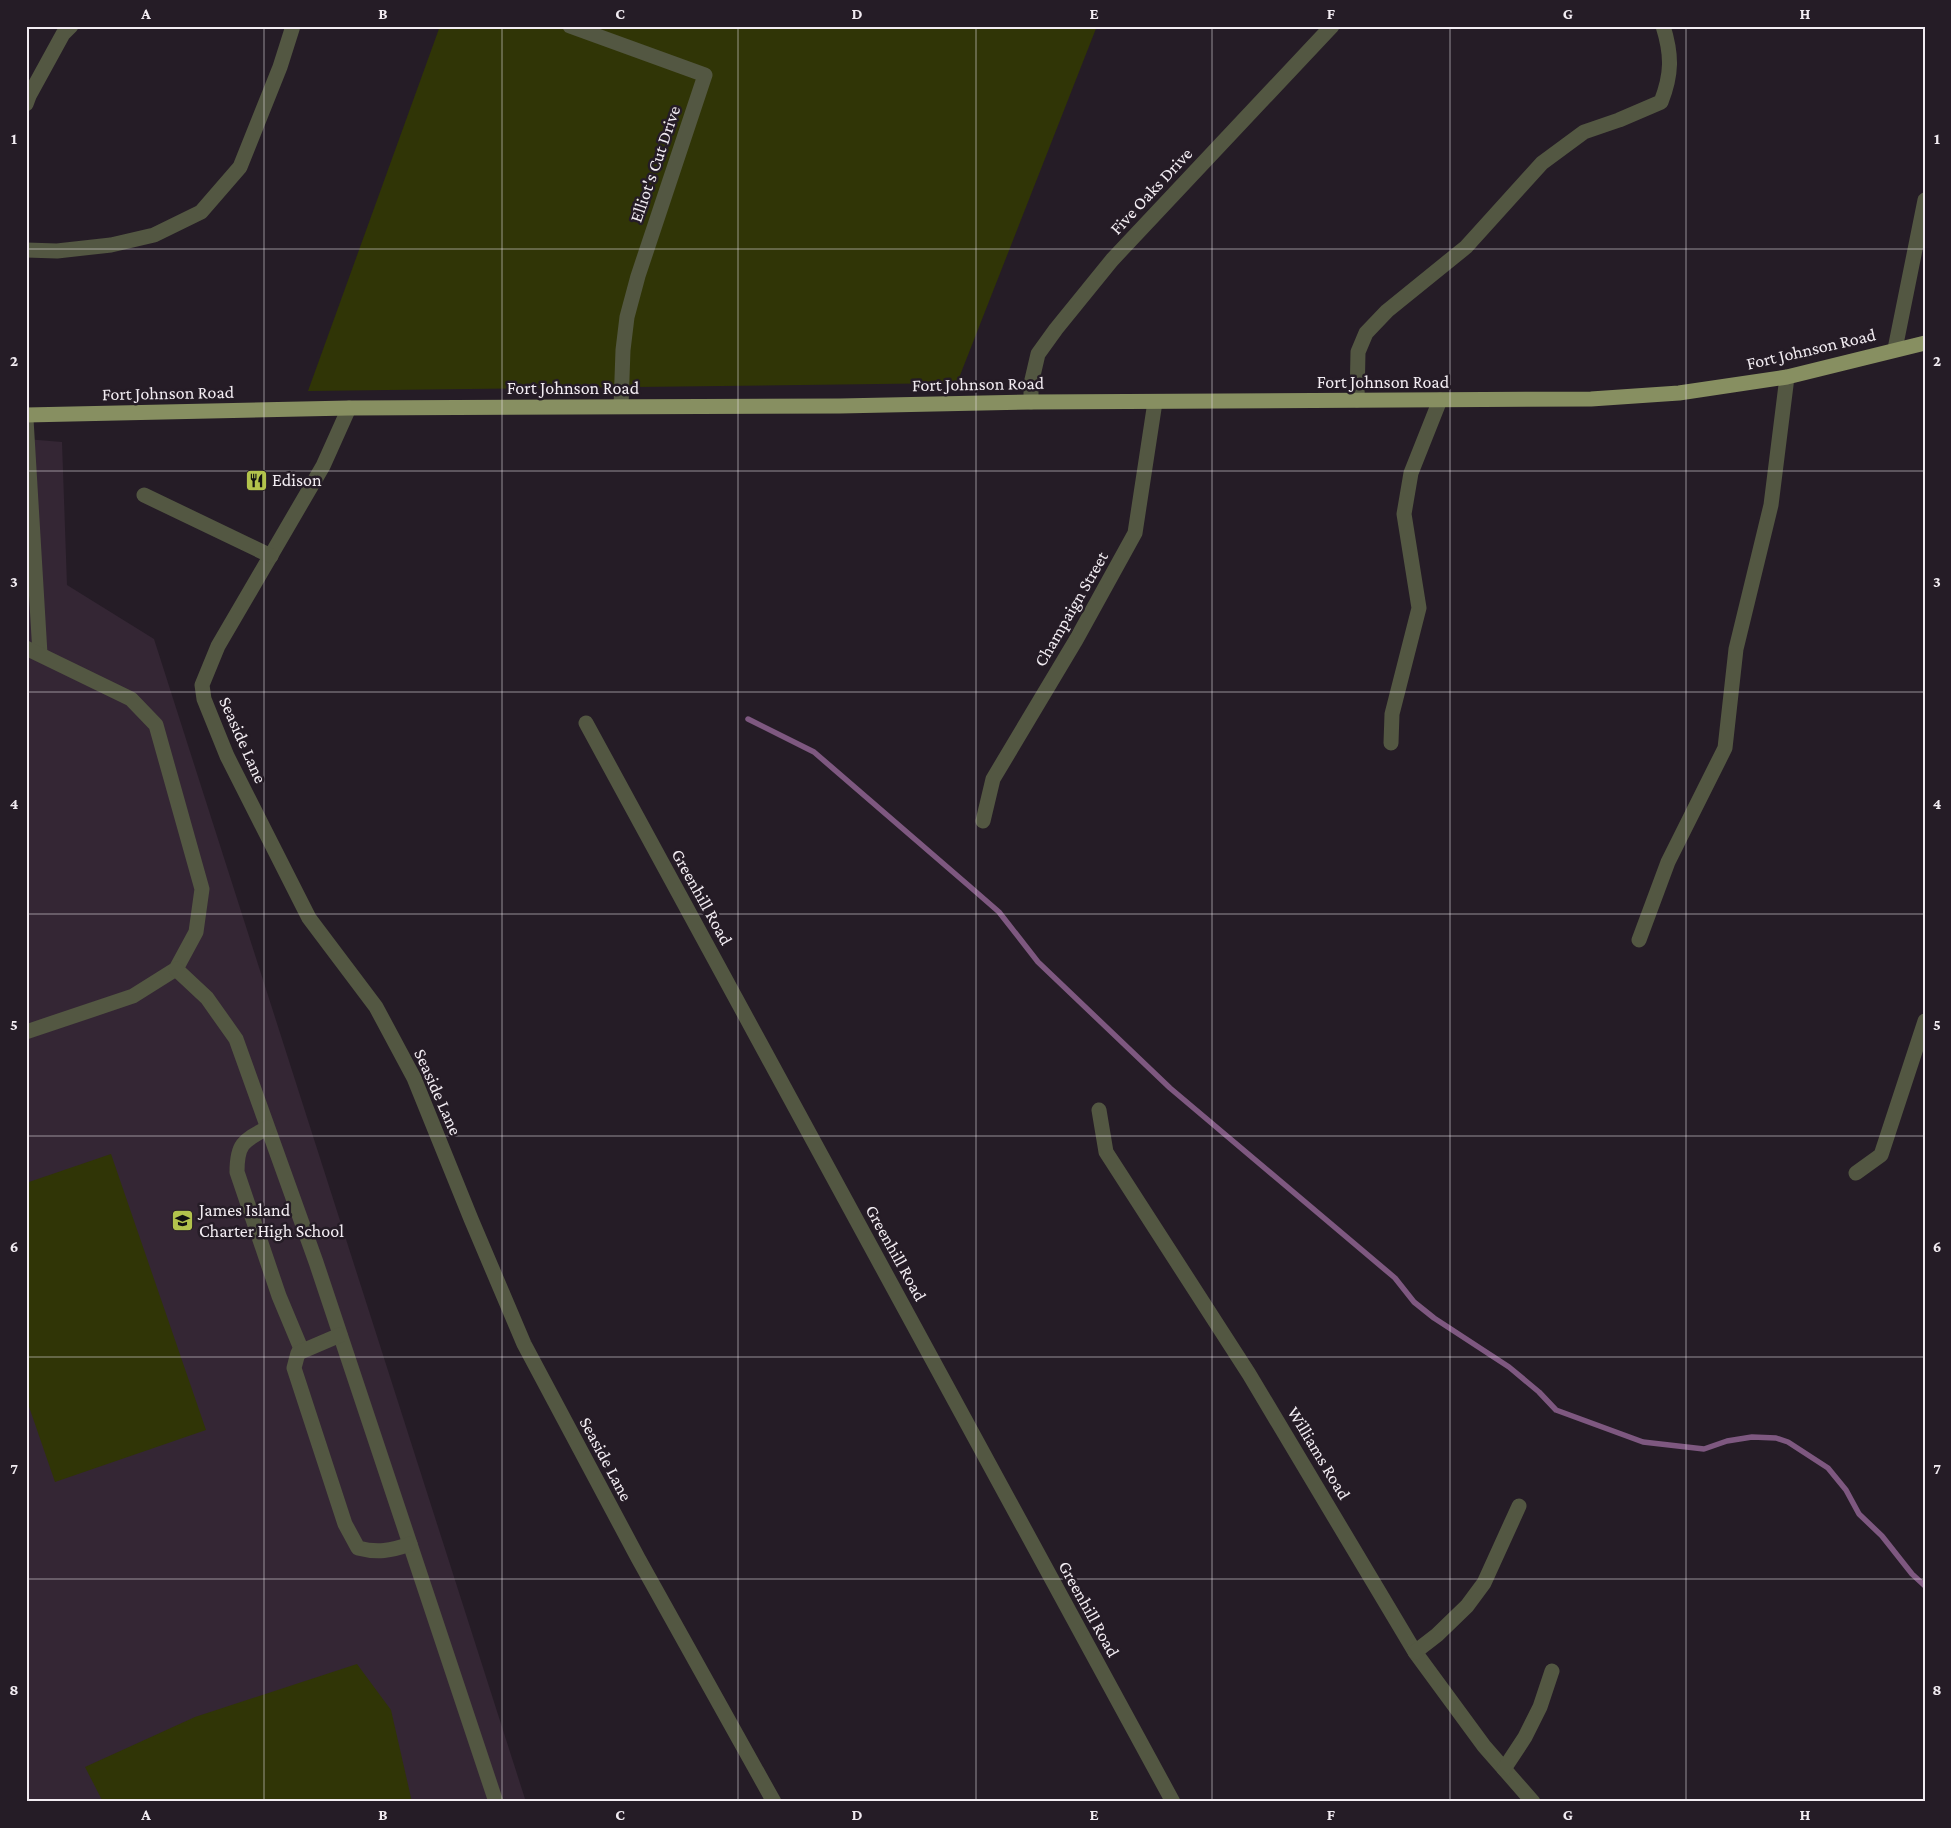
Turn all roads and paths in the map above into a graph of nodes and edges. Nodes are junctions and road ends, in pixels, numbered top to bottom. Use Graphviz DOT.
graph roads {
  1 [pos="72,26"];
  2 [pos="293,26"];
  3 [pos="1663,26"];
  4 [pos="576,27"];
  5 [pos="1325,29"];
  6 [pos="26,104"];
  7 [pos="1925,200"];
  8 [pos="26,250"];
  9 [pos="1925,343"];
  10 [pos="1896,349"];
  11 [pos="1787,377"];
  12 [pos="1357,400"];
  13 [pos="1440,400"];
  14 [pos="1031,402"];
  15 [pos="1155,402"];
  16 [pos="621,406"];
  17 [pos="349,408"];
  18 [pos="26,415"];
  19 [pos="26,419"];
  20 [pos="144,495"];
  21 [pos="271,556"];
  22 [pos="26,648"];
  23 [pos="40,654"];
  24 [pos="586,723"];
  25 [pos="1391,743"];
  26 [pos="983,821"];
  27 [pos="1639,940"];
  28 [pos="176,969"];
  29 [pos="1925,1021"];
  30 [pos="26,1032"];
  31 [pos="1099,1110"];
  32 [pos="267,1128"];
  33 [pos="1856,1173"];
  34 [pos="340,1335"];
  35 [pos="302,1351"];
  36 [pos="1519,1506"];
  37 [pos="410,1544"];
  38 [pos="1415,1652"];
  39 [pos="1552,1671"];
  40 [pos="1504,1770"];
  41 [pos="496,1802"];
  42 [pos="774,1802"];
  43 [pos="1173,1802"];
  44 [pos="1533,1802"];
  1 -- 6 [label="street"];
  2 -- 8 [label="street"];
  3 -- 12 [label="street"];
  4 -- 16 [label="street, Elliot's Cut Drive"];
  5 -- 14 [label="street, Five Oaks Drive"];
  7 -- 10 [label="street"];
  9 -- 10 [label="main road, Fort Johnson Road"];
  10 -- 11 [label="main road, Fort Johnson Road"];
  11 -- 13 [label="main road, Fort Johnson Road"];
  11 -- 27 [label="street"];
  12 -- 13 [label="main road, Fort Johnson Road"];
  12 -- 15 [label="main road, Fort Johnson Road"];
  13 -- 25 [label="street"];
  14 -- 15 [label="main road, Fort Johnson Road"];
  14 -- 16 [label="main road, Fort Johnson Road"];
  15 -- 26 [label="street, Champaign Street"];
  16 -- 17 [label="main road, Fort Johnson Road"];
  17 -- 18 [label="main road, Fort Johnson Road"];
  17 -- 21 [label="street, Seaside Lane"];
  19 -- 23 [label="street"];
  20 -- 21 [label="street"];
  21 -- 42 [label="street, Seaside Lane"];
  22 -- 23 [label="street"];
  23 -- 28 [label="street"];
  24 -- 43 [label="street, Greenhill Road"];
  28 -- 30 [label="street"];
  28 -- 32 [label="street"];
  29 -- 33 [label="street"];
  31 -- 38 [label="street, Williams Road"];
  32 -- 34 [label="street"];
  32 -- 35 [label="street"];
  34 -- 35 [label="street"];
  34 -- 37 [label="street"];
  35 -- 37 [label="street"];
  36 -- 38 [label="street"];
  37 -- 41 [label="street"];
  38 -- 40 [label="street, Williams Road"];
  39 -- 40 [label="street"];
  40 -- 44 [label="street, Williams Road"];
}
